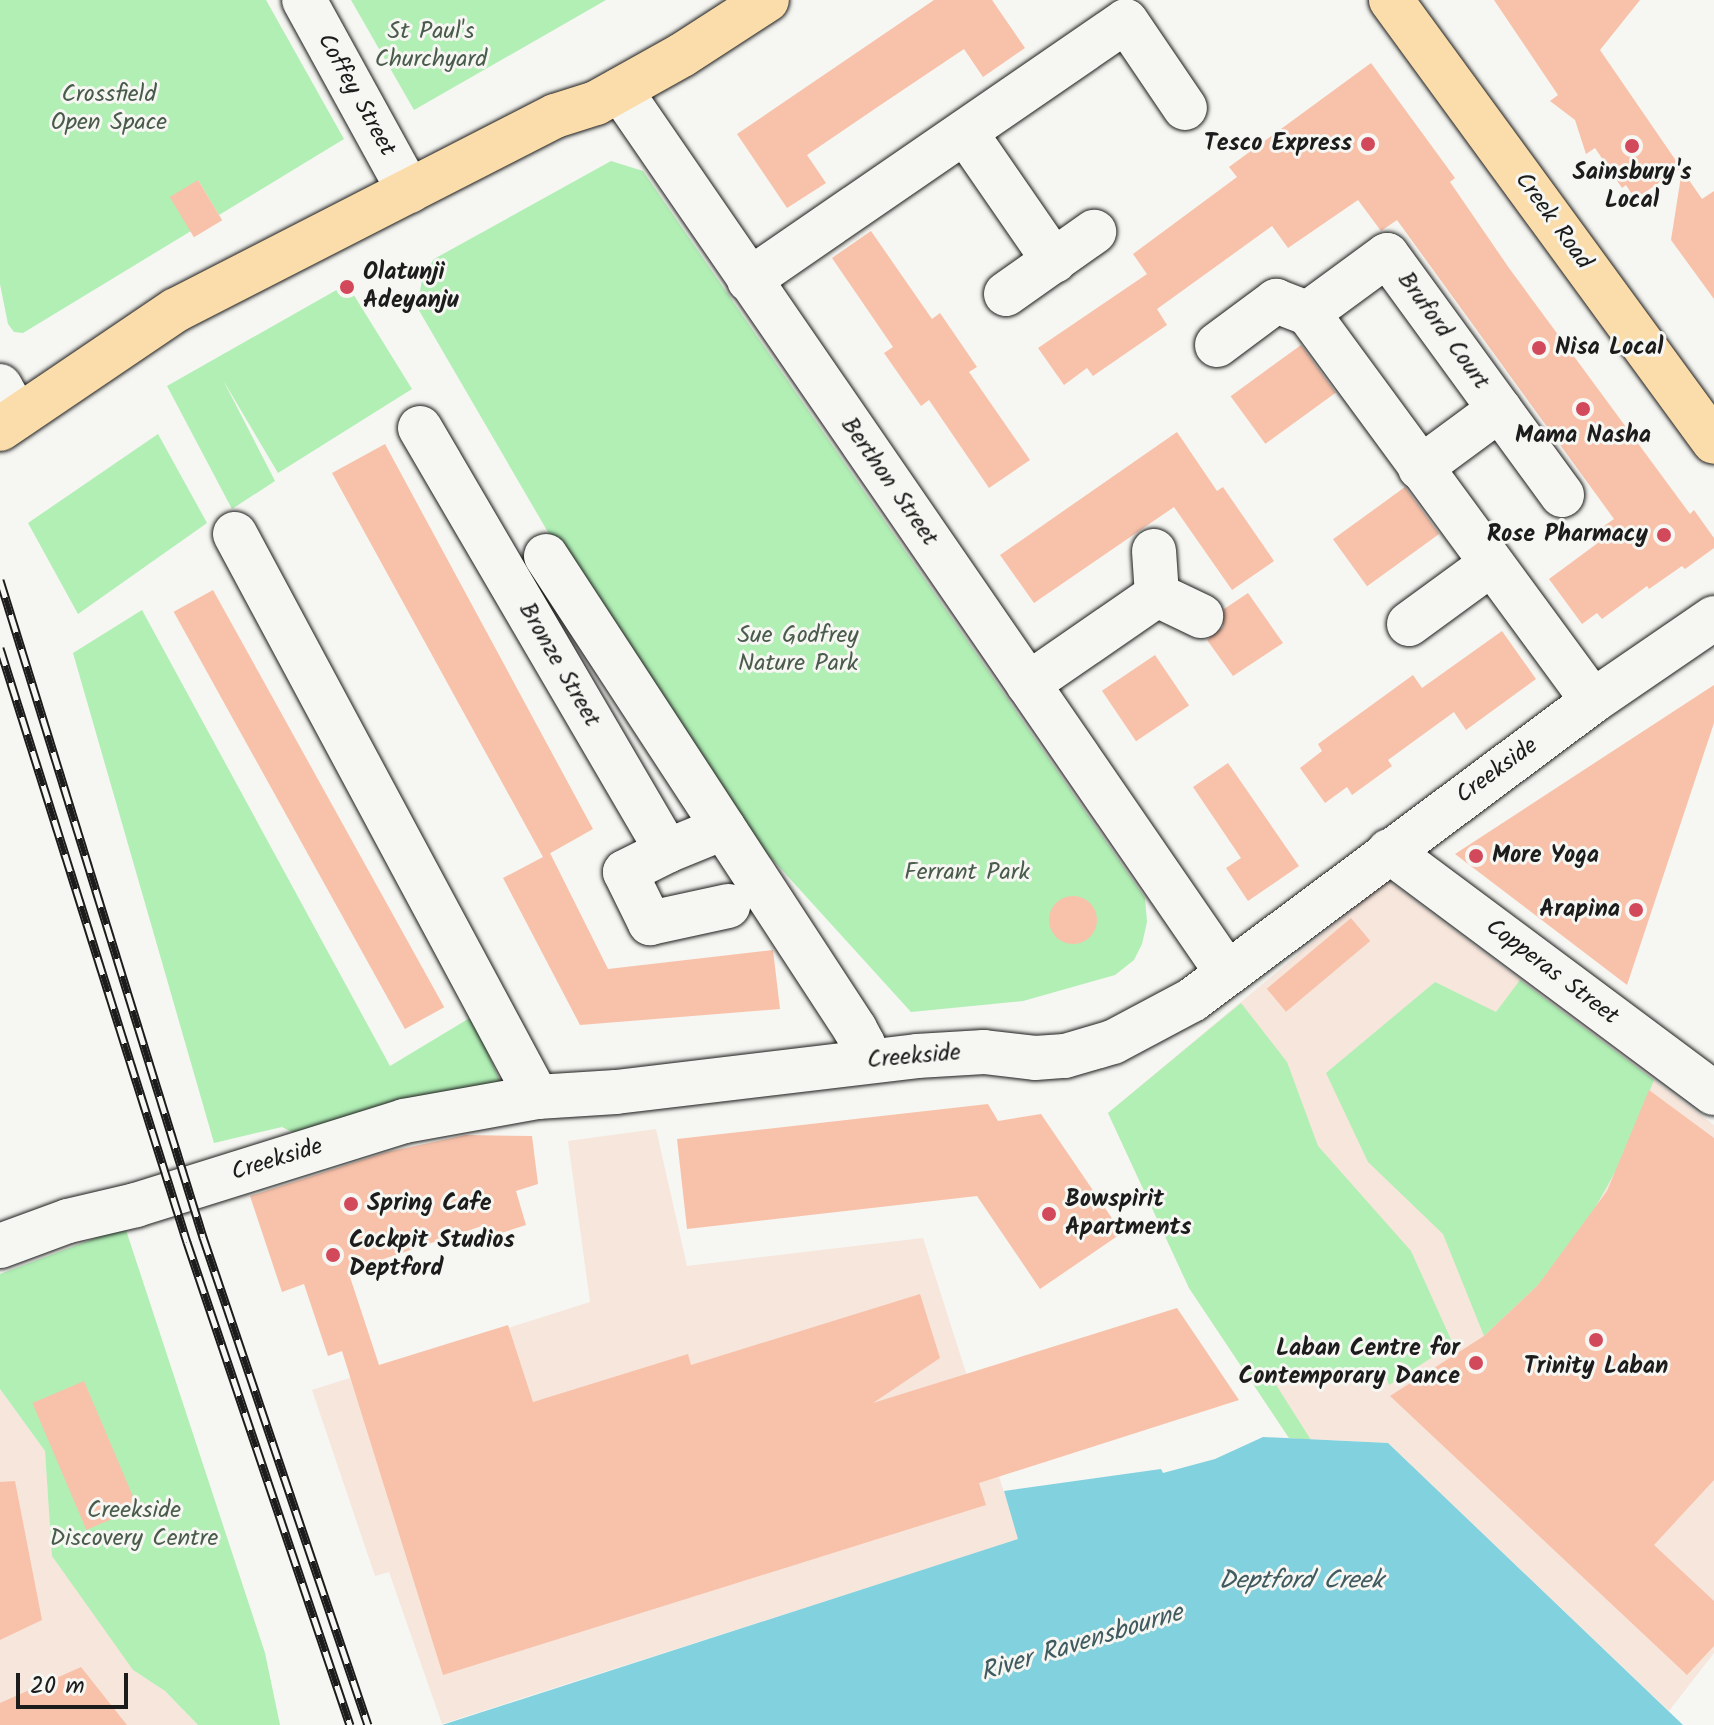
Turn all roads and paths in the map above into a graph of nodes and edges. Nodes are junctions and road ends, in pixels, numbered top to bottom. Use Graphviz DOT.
graph roads {
  1 [pos="304,0"];
  2 [pos="767,0"];
  3 [pos="1391,0"];
  4 [pos="620,90"];
  5 [pos="1185,108"];
  6 [pos="965,132"];
  7 [pos="409,191"];
  8 [pos="1094,232"];
  9 [pos="1054,261"];
  10 [pos="749,280"];
  11 [pos="1006,294"];
  12 [pos="1308,313"];
  13 [pos="1217,345"];
  14 [pos="1500,409"];
  15 [pos="6,411"];
  16 [pos="420,428"];
  17 [pos="1714,442"];
  18 [pos="1420,468"];
  19 [pos="1562,495"];
  20 [pos="235,534"];
  21 [pos="1154,551"];
  22 [pos="546,556"];
  23 [pos="1490,565"];
  24 [pos="1157,595"];
  25 [pos="1201,616"];
  26 [pos="1714,618"];
  27 [pos="1409,624"];
  28 [pos="1028,684"];
  29 [pos="1593,701"];
  30 [pos="723,828"];
  31 [pos="667,851"];
  32 [pos="1389,851"];
  33 [pos="728,906"];
  34 [pos="1227,973"];
  35 [pos="864,1061"];
  36 [pos="1714,1093"];
  37 [pos="537,1097"];
  38 [pos="0,1246"];
  1 -- 7 [label="street, Coffey Street"];
  2 -- 4 [label="main road"];
  3 -- 17 [label="main road, Creek Road"];
  4 -- 7 [label="main road"];
  4 -- 10 [label="street, Berthon Street"];
  5 -- 6 [label="street"];
  6 -- 9 [label="street"];
  6 -- 10 [label="street"];
  7 -- 15 [label="main road"];
  8 -- 9 [label="street"];
  9 -- 11 [label="street"];
  10 -- 28 [label="street, Berthon Street"];
  12 -- 13 [label="street"];
  12 -- 14 [label="street, Bruford Court"];
  12 -- 18 [label="street"];
  14 -- 18 [label="street, Bruford Court"];
  14 -- 19 [label="street, Bruford Court"];
  16 -- 31 [label="street, Bronze Street"];
  18 -- 23 [label="street"];
  20 -- 37 [label="street"];
  21 -- 24 [label="street"];
  22 -- 30 [label="street, Bronze Street"];
  23 -- 27 [label="street"];
  23 -- 29 [label="street"];
  24 -- 25 [label="street"];
  24 -- 28 [label="street"];
  26 -- 29 [label="street, Creekside"];
  28 -- 34 [label="street, Berthon Street"];
  29 -- 32 [label="street, Creekside"];
  30 -- 31 [label="street"];
  30 -- 35 [label="street, Bronze Street"];
  31 -- 33 [label="street"];
  32 -- 34 [label="street, Creekside"];
  32 -- 36 [label="street, Copperas Street"];
  34 -- 35 [label="street, Creekside"];
  35 -- 37 [label="street, Creekside"];
  37 -- 38 [label="street, Creekside"];
}
